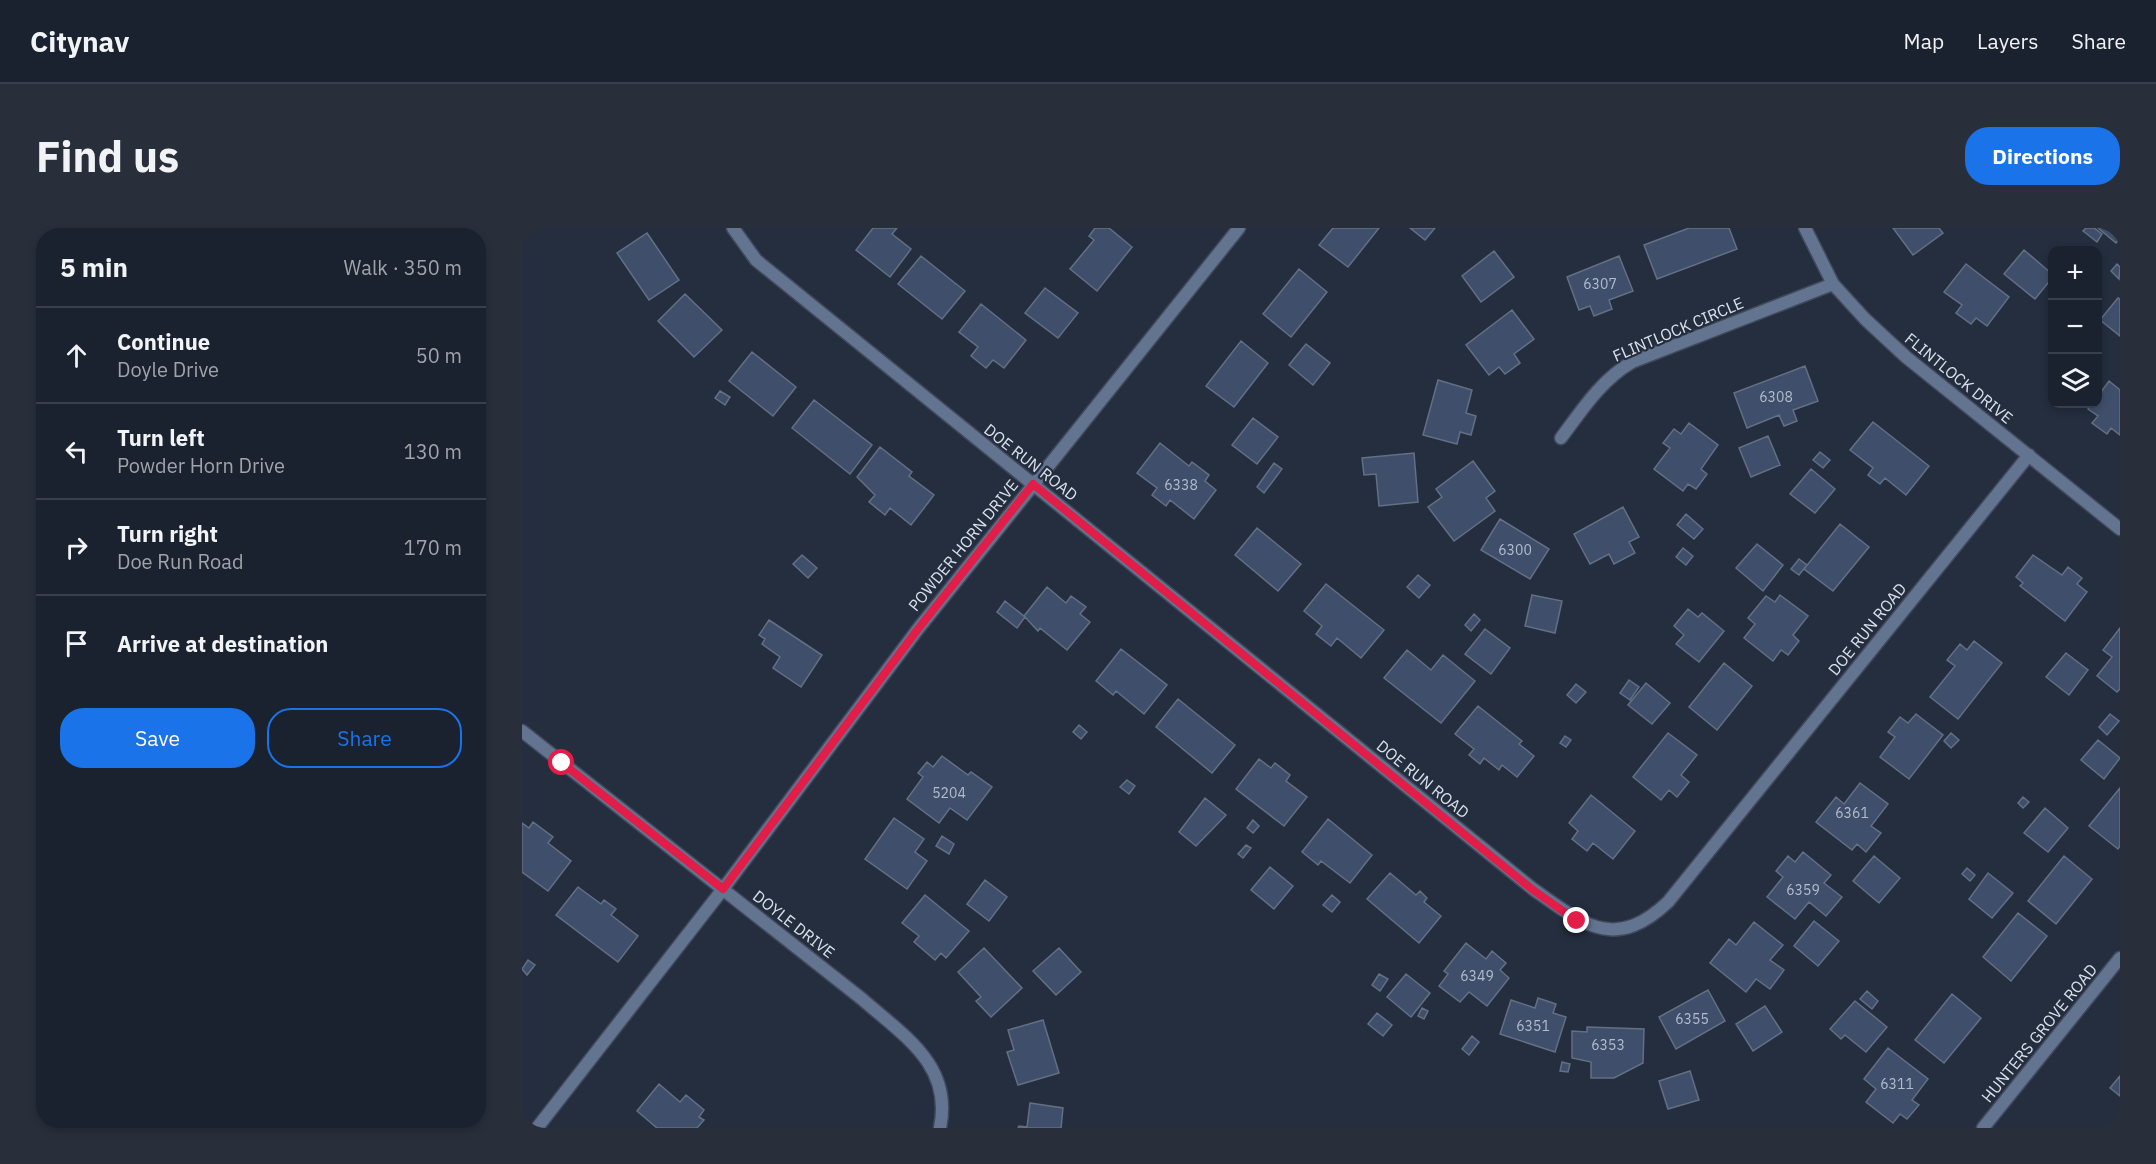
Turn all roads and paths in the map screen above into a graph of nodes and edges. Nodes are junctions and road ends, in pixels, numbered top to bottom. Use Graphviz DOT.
graph roads {
  1 [pos="733,228"];
  2 [pos="1239,228"];
  3 [pos="1805,228"];
  4 [pos="1833,284"];
  5 [pos="1561,438"];
  6 [pos="2029,455"];
  7 [pos="1033,484"];
  8 [pos="2120,530"];
  9 [pos="522,731"];
  10 [pos="723,889"];
  11 [pos="2120,958"];
  12 [pos="537,1128"];
  13 [pos="940,1128"];
  14 [pos="1983,1128"];
  1 -- 7 [label="street, DOE RUN ROAD"];
  2 -- 7 [label="street, POWDER HORN DRIVE"];
  3 -- 4 [label="street, FLINTLOCK DRIVE"];
  4 -- 5 [label="street, FLINTLOCK CIRCLE"];
  4 -- 6 [label="street, FLINTLOCK DRIVE"];
  6 -- 7 [label="street, DOE RUN ROAD"];
  6 -- 8 [label="street, FLINTLOCK DRIVE"];
  7 -- 10 [label="street, POWDER HORN DRIVE"];
  9 -- 10 [label="street, DOYLE DRIVE"];
  10 -- 12 [label="street, POWDER HORN DRIVE"];
  10 -- 13 [label="street, DOYLE DRIVE"];
  11 -- 14 [label="street, HUNTERS GROVE ROAD"];
}
